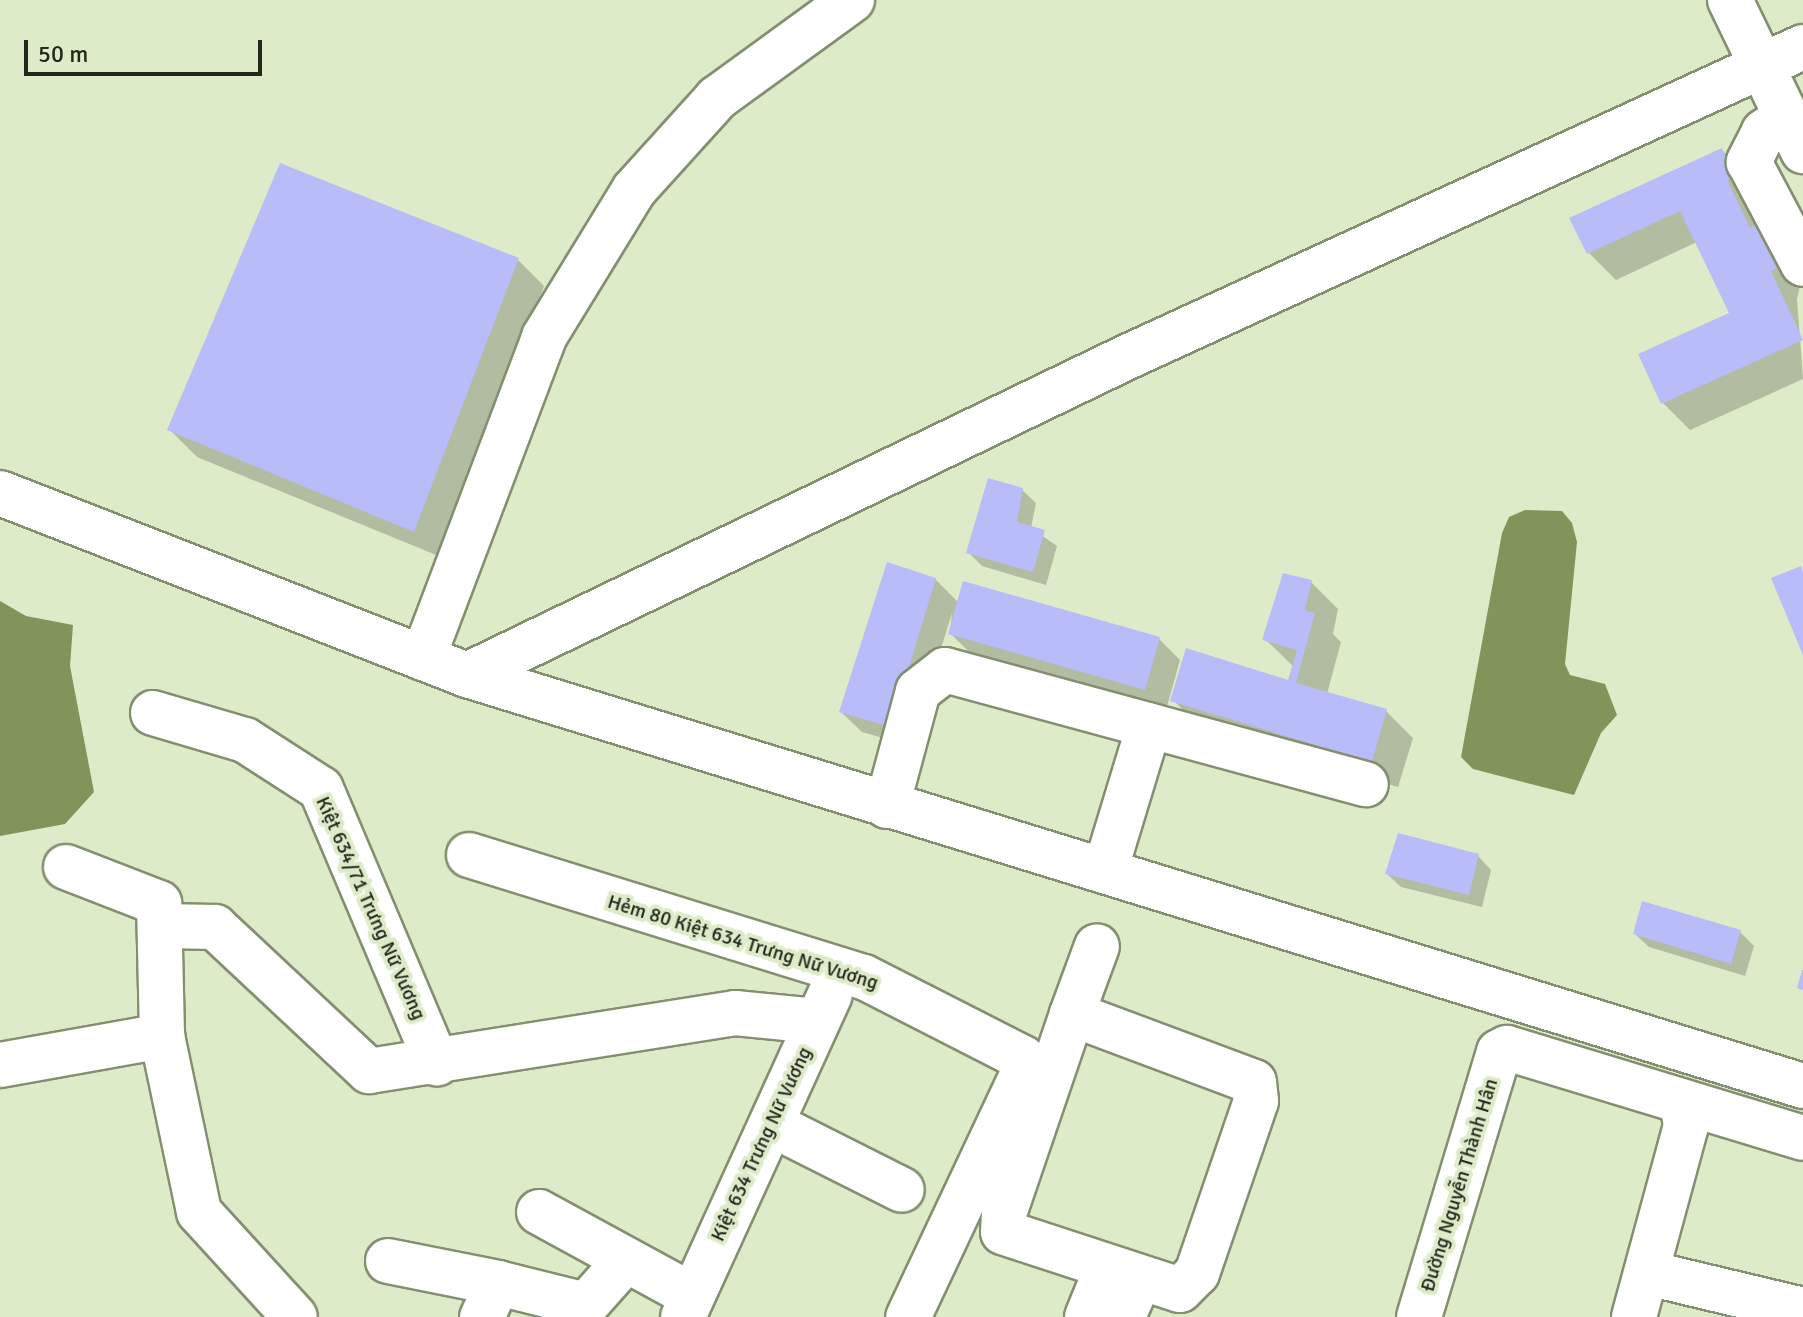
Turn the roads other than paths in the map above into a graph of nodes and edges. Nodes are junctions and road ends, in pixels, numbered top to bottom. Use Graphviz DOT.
graph roads {
  1 [pos="852,0"];
  2 [pos="1730,0"];
  3 [pos="1803,47"];
  4 [pos="1763,66"];
  5 [pos="1794,134"];
  6 [pos="1797,236"];
  7 [pos="0,493"];
  8 [pos="423,658"];
  9 [pos="467,675"];
  10 [pos="153,713"];
  11 [pos="1149,726"];
  12 [pos="1366,784"];
  13 [pos="887,806"];
  14 [pos="469,855"];
  15 [pos="66,867"];
  16 [pos="1105,871"];
  17 [pos="162,926"];
  18 [pos="1097,946"];
  19 [pos="839,972"];
  20 [pos="1072,1014"];
  21 [pos="817,1021"];
  22 [pos="162,1036"];
  23 [pos="437,1064"];
  24 [pos="0,1065"];
  25 [pos="1803,1086"];
  26 [pos="1682,1101"];
  27 [pos="773,1125"];
  28 [pos="1803,1138"];
  29 [pos="902,1190"];
  30 [pos="539,1212"];
  31 [pos="626,1260"];
  32 [pos="388,1261"];
  33 [pos="1648,1273"];
  34 [pos="1123,1288"];
  35 [pos="490,1300"];
  36 [pos="687,1306"];
  37 [pos="1803,1310"];
  38 [pos="295,1317"];
  39 [pos="908,1317"];
  40 [pos="1087,1317"];
  41 [pos="1419,1317"];
  42 [pos="1634,1317"];
  1 -- 8 [label="street"];
  2 -- 4 [label="street"];
  3 -- 4 [label="street"];
  4 -- 5 [label="street"];
  4 -- 9 [label="street"];
  5 -- 6 [label="street"];
  7 -- 8 [label="street"];
  8 -- 9 [label="street"];
  9 -- 13 [label="street"];
  10 -- 23 [label="street, Kiệt 634/71 Trưng Nữ Vương"];
  11 -- 12 [label="street"];
  11 -- 13 [label="street"];
  11 -- 16 [label="street"];
  13 -- 16 [label="street"];
  14 -- 19 [label="street, Hẻm 80 Kiệt 634 Trưng Nữ Vương"];
  15 -- 17 [label="street"];
  16 -- 25 [label="street"];
  17 -- 22 [label="street"];
  17 -- 23 [label="street"];
  18 -- 20 [label="street"];
  19 -- 21 [label="street, Kiệt 634 Trưng Nữ Vương"];
  19 -- 39 [label="street, Hẻm 80 Kiệt 634 Trưng Nữ Vương"];
  20 -- 34 [label="street"];
  20 -- 34 [label="street"];
  21 -- 23 [label="street"];
  21 -- 27 [label="street, Kiệt 634 Trưng Nữ Vương"];
  22 -- 24 [label="street"];
  22 -- 38 [label="street"];
  26 -- 28 [label="street"];
  26 -- 33 [label="street"];
  26 -- 41 [label="street, Đường Nguyễn Thành Hân"];
  27 -- 29 [label="street"];
  27 -- 36 [label="street, Kiệt 634 Trưng Nữ Vương"];
  30 -- 31 [label="street"];
  31 -- 35 [label="street"];
  31 -- 36 [label="street"];
  32 -- 35 [label="street"];
  33 -- 37 [label="street"];
  33 -- 42 [label="street"];
  34 -- 40 [label="street"];
}
